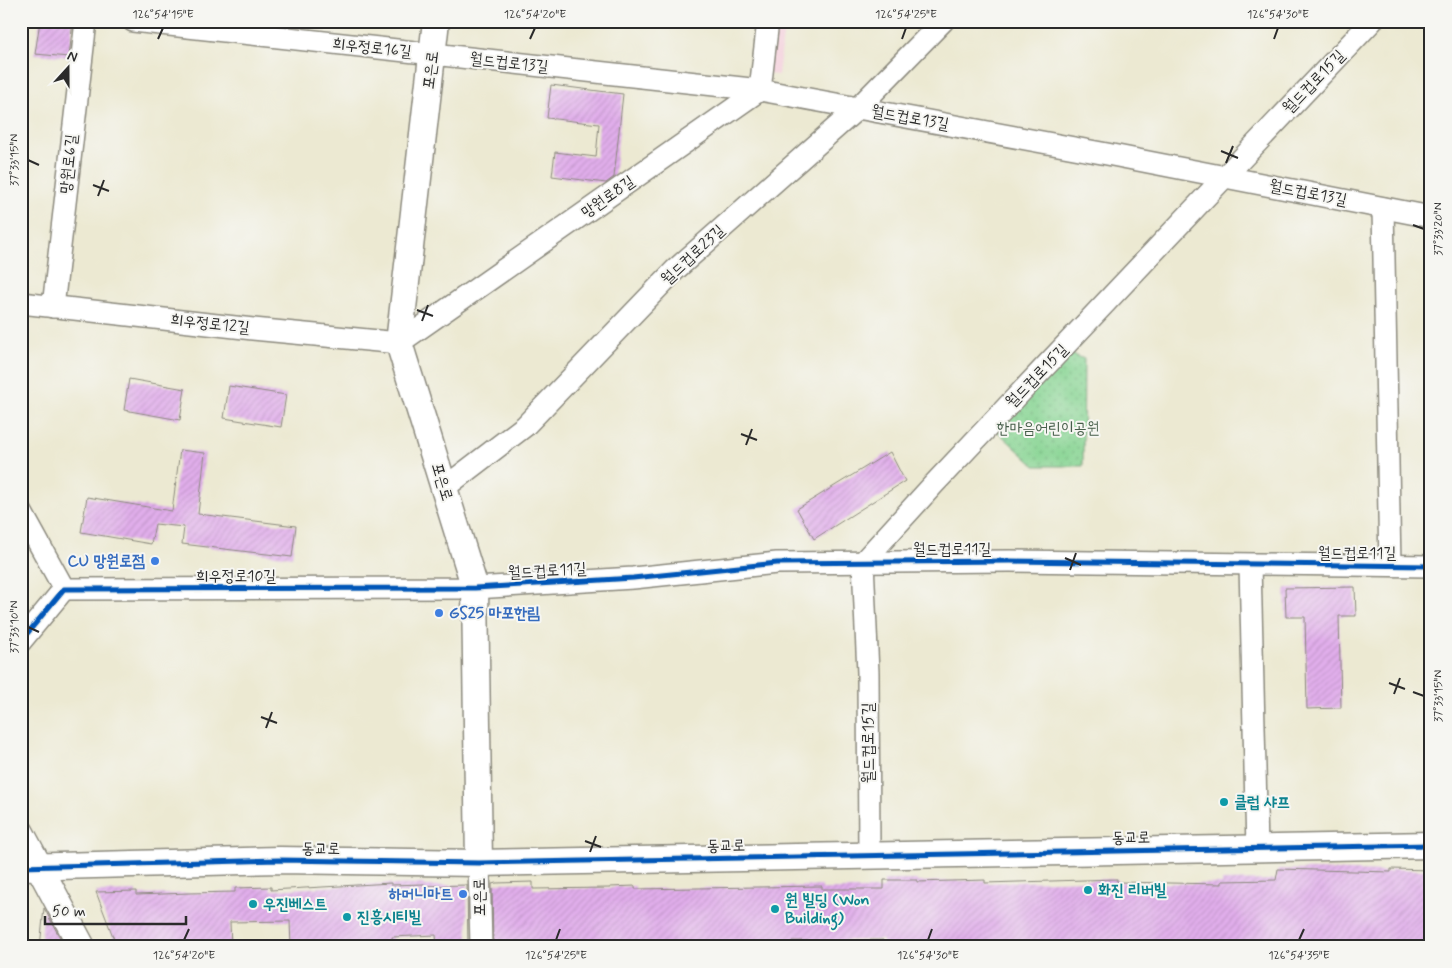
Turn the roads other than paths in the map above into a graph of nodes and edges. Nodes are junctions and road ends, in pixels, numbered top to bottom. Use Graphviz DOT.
graph roads {
  1 [pos="86,21"];
  2 [pos="133,21"];
  3 [pos="436,21"];
  4 [pos="768,21"];
  5 [pos="943,21"];
  6 [pos="1372,21"];
  7 [pos="432,54"];
  8 [pos="760,90"];
  9 [pos="857,109"];
  10 [pos="1224,177"];
  11 [pos="1383,208"];
  12 [pos="1431,217"];
  13 [pos="21,303"];
  14 [pos="53,307"];
  15 [pos="399,343"];
  16 [pos="444,488"];
  17 [pos="21,511"];
  18 [pos="863,562"];
  19 [pos="1250,565"];
  20 [pos="1390,565"];
  21 [pos="1431,566"];
  22 [pos="475,588"];
  23 [pos="64,590"];
  24 [pos="21,641"];
  25 [pos="21,833"];
  26 [pos="1431,845"];
  27 [pos="1258,849"];
  28 [pos="869,856"];
  29 [pos="479,863"];
  30 [pos="30,867"];
  31 [pos="82,947"];
  32 [pos="481,947"];
  1 -- 14 [label="street, 망원로6길"];
  2 -- 7 [label="street, 희우정로16길"];
  3 -- 7 [label="street, 포은로"];
  4 -- 8 [label="street"];
  5 -- 9 [label="street, 월드컵로23길"];
  6 -- 10 [label="street, 월드컵로15길"];
  7 -- 8 [label="street, 월드컵로13길"];
  7 -- 15 [label="street, 포은로"];
  8 -- 9 [label="street, 월드컵로13길"];
  8 -- 15 [label="street, 망원로8길"];
  9 -- 10 [label="street, 월드컵로13길"];
  9 -- 16 [label="street, 월드컵로23길"];
  10 -- 11 [label="street, 월드컵로13길"];
  10 -- 18 [label="street, 월드컵로15길"];
  11 -- 12 [label="street, 월드컵로13길"];
  11 -- 20 [label="street"];
  13 -- 14 [label="street, 희우정로12길"];
  14 -- 15 [label="street, 희우정로12길"];
  15 -- 16 [label="street, 포은로"];
  16 -- 22 [label="street, 포은로"];
  17 -- 23 [label="street"];
  18 -- 19 [label="street, 월드컵로11길"];
  18 -- 22 [label="street, 월드컵로11길"];
  18 -- 28 [label="street, 월드컵로15길"];
  19 -- 20 [label="street, 월드컵로11길"];
  19 -- 27 [label="street"];
  20 -- 21 [label="street, 월드컵로11길"];
  22 -- 23 [label="street, 희우정로10길"];
  22 -- 29 [label="street, 포은로"];
  23 -- 24 [label="street"];
  25 -- 30 [label="street"];
  26 -- 27 [label="street, 동교로"];
  27 -- 28 [label="street, 동교로"];
  28 -- 29 [label="street, 동교로"];
  29 -- 30 [label="street, 동교로"];
  29 -- 32 [label="street, 포은로"];
  30 -- 31 [label="street"];
}
